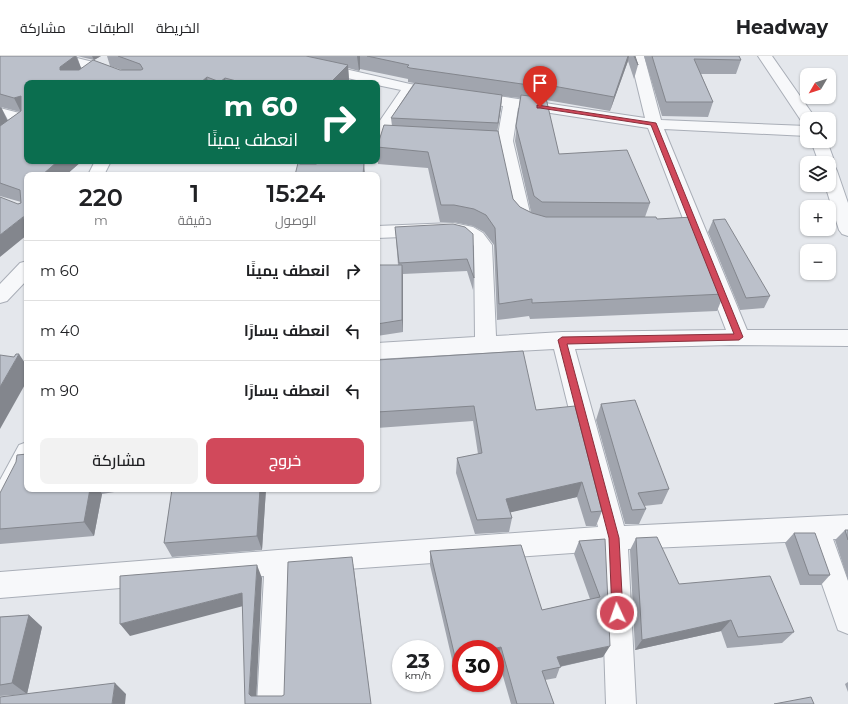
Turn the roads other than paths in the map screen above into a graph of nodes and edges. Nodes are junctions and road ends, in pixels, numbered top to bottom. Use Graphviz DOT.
graph roads {
  1 [pos="52,56"];
  2 [pos="113,56"];
  3 [pos="271,56"];
  4 [pos="637,56"];
  5 [pos="765,56"];
  6 [pos="96,67"];
  7 [pos="80,79"];
  8 [pos="131,80"];
  9 [pos="410,88"];
  10 [pos="511,102"];
  11 [pos="803,112"];
  12 [pos="0,113"];
  13 [pos="24,119"];
  14 [pos="24,120"];
  15 [pos="654,124"];
  16 [pos="800,131"];
  17 [pos="6,133"];
  18 [pos="383,135"];
  19 [pos="836,192"];
  20 [pos="559,226"];
  21 [pos="848,230"];
  22 [pos="380,232"];
  23 [pos="24,271"];
  24 [pos="0,296"];
  25 [pos="739,337"];
  26 [pos="848,338"];
  27 [pos="562,340"];
  28 [pos="486,344"];
  29 [pos="380,351"];
  30 [pos="24,458"];
  31 [pos="0,505"];
  32 [pos="848,527"];
  33 [pos="816,528"];
  34 [pos="614,538"];
  35 [pos="278,562"];
  36 [pos="0,585"];
  37 [pos="848,620"];
  38 [pos="272,704"];
  39 [pos="621,704"];
  1 -- 6 [label="street"];
  2 -- 6 [label="street"];
  3 -- 9 [label="street"];
  4 -- 15 [label="street"];
  5 -- 11 [label="street"];
  6 -- 7 [label="street"];
  6 -- 8 [label="street"];
  9 -- 10 [label="street"];
  9 -- 18 [label="street"];
  10 -- 15 [label="street"];
  10 -- 20 [label="street"];
  12 -- 13 [label="street"];
  14 -- 17 [label="street"];
  15 -- 16 [label="street"];
  15 -- 25 [label="street"];
  19 -- 21 [label="street"];
  22 -- 28 [label="street"];
  23 -- 24 [label="street"];
  25 -- 26 [label="street"];
  25 -- 27 [label="street"];
  27 -- 28 [label="street"];
  27 -- 34 [label="street"];
  28 -- 29 [label="street"];
  30 -- 31 [label="street"];
  32 -- 33 [label="street"];
  33 -- 34 [label="street"];
  33 -- 37 [label="street"];
  34 -- 35 [label="street"];
  34 -- 39 [label="street"];
  35 -- 36 [label="street"];
  35 -- 38 [label="street"];
}
